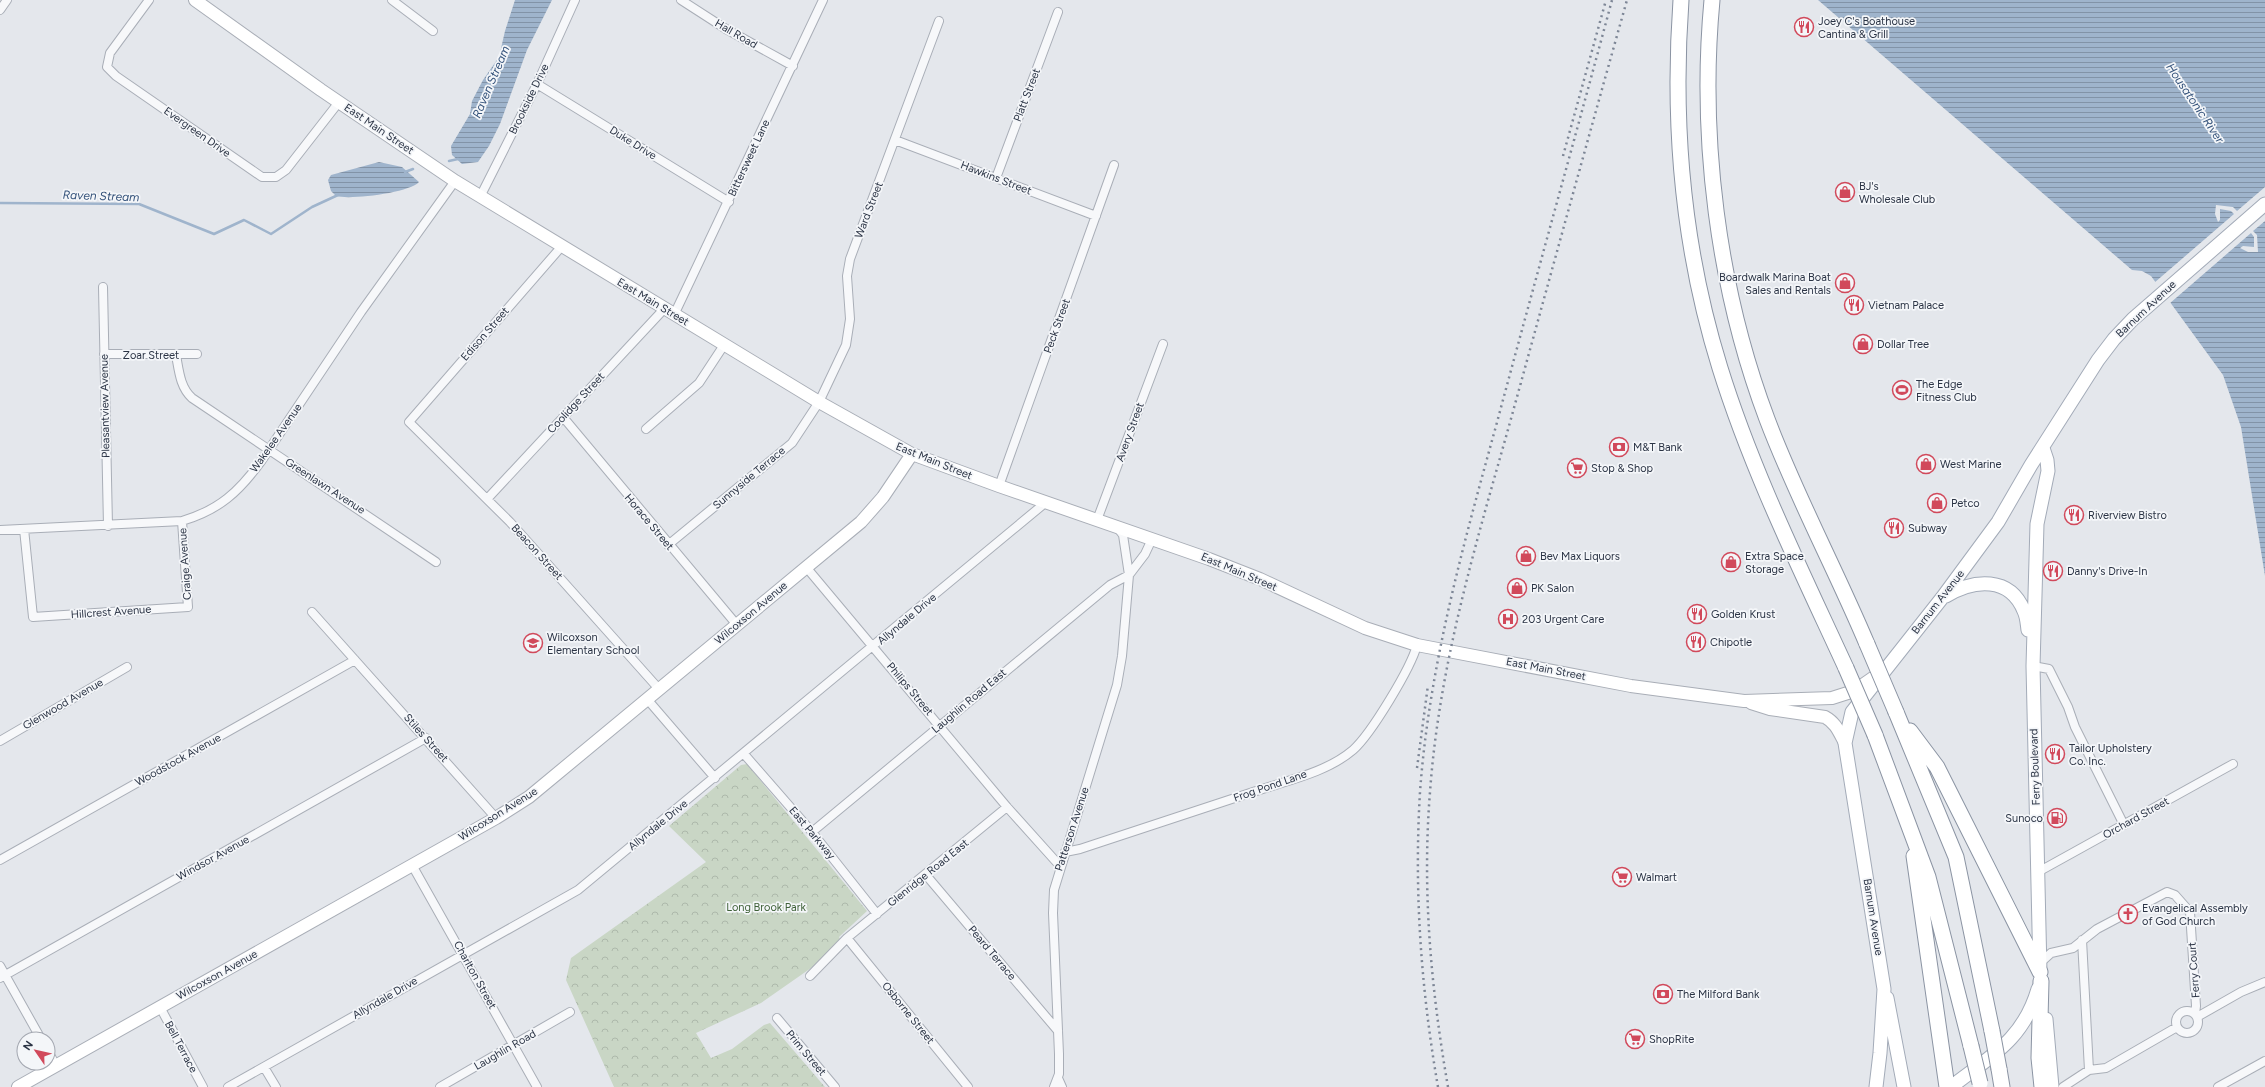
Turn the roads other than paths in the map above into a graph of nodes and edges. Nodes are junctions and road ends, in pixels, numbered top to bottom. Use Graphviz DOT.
graph roads {
  1 [pos="7,0"];
  2 [pos="149,0"];
  3 [pos="195,0"];
  4 [pos="392,0"];
  5 [pos="575,0"];
  6 [pos="681,0"];
  7 [pos="823,0"];
  8 [pos="1681,0"];
  9 [pos="1712,0"];
  10 [pos="0,10"];
  11 [pos="1058,12"];
  12 [pos="940,21"];
  13 [pos="433,31"];
  14 [pos="793,66"];
  15 [pos="536,84"];
  16 [pos="339,102"];
  17 [pos="895,140"];
  18 [pos="1114,164"];
  19 [pos="996,178"];
  20 [pos="455,181"];
  21 [pos="480,197"];
  22 [pos="729,202"];
  23 [pos="2265,204"];
  24 [pos="1096,216"];
  25 [pos="562,246"];
  26 [pos="102,287"];
  27 [pos="669,312"];
  28 [pos="1163,344"];
  29 [pos="724,345"];
  30 [pos="104,354"];
  31 [pos="197,354"];
  32 [pos="176,355"];
  33 [pos="819,402"];
  34 [pos="563,417"];
  35 [pos="409,422"];
  36 [pos="646,429"];
  37 [pos="2043,448"];
  38 [pos="269,450"];
  39 [pos="912,454"];
  40 [pos="999,486"];
  41 [pos="488,498"];
  42 [pos="1045,503"];
  43 [pos="1097,520"];
  44 [pos="182,521"];
  45 [pos="108,526"];
  46 [pos="1117,527"];
  47 [pos="24,529"];
  48 [pos="0,530"];
  49 [pos="1152,539"];
  50 [pos="668,545"];
  51 [pos="436,562"];
  52 [pos="806,567"];
  53 [pos="1129,575"];
  54 [pos="1942,598"];
  55 [pos="188,607"];
  56 [pos="312,612"];
  57 [pos="737,625"];
  58 [pos="1417,644"];
  59 [pos="874,646"];
  60 [pos="2033,647"];
  61 [pos="355,660"];
  62 [pos="2033,666"];
  63 [pos="127,667"];
  64 [pos="1885,670"];
  65 [pos="659,689"];
  66 [pos="647,699"];
  67 [pos="1744,701"];
  68 [pos="1896,712"];
  69 [pos="940,725"];
  70 [pos="426,738"];
  71 [pos="0,741"];
  72 [pos="1845,743"];
  73 [pos="744,754"];
  74 [pos="2233,764"];
  75 [pos="715,778"];
  76 [pos="1007,807"];
  77 [pos="496,818"];
  78 [pos="1908,818"];
  79 [pos="2124,825"];
  80 [pos="812,832"];
  81 [pos="1066,852"];
  82 [pos="0,860"];
  83 [pos="412,865"];
  84 [pos="1060,866"];
  85 [pos="2038,872"];
  86 [pos="926,875"];
  87 [pos="877,914"];
  88 [pos="847,938"];
  89 [pos="2082,940"];
  90 [pos="464,954"];
  91 [pos="0,966"];
  92 [pos="2040,972"];
  93 [pos="2,976"];
  94 [pos="810,976"];
  95 [pos="2265,982"];
  96 [pos="1884,989"];
  97 [pos="160,1007"];
  98 [pos="570,1012"];
  99 [pos="1891,1012"];
  100 [pos="2196,1015"];
  101 [pos="777,1018"];
  102 [pos="2177,1027"];
  103 [pos="36,1031"];
  104 [pos="1058,1031"];
  105 [pos="514,1046"];
  106 [pos="2265,1061"];
  107 [pos="56,1066"];
  108 [pos="264,1067"];
  109 [pos="2089,1070"];
  110 [pos="47,1071"];
  111 [pos="1058,1078"];
  112 [pos="1980,1085"];
  113 [pos="18,1087"];
  114 [pos="203,1087"];
  115 [pos="228,1087"];
  116 [pos="276,1087"];
  117 [pos="440,1087"];
  118 [pos="537,1087"];
  119 [pos="835,1087"];
  120 [pos="968,1087"];
  121 [pos="1054,1087"];
  122 [pos="1062,1087"];
  123 [pos="1876,1087"];
  124 [pos="1904,1087"];
  125 [pos="1910,1087"];
  126 [pos="1947,1087"];
  127 [pos="1951,1087"];
  128 [pos="2002,1087"];
  129 [pos="2042,1087"];
  130 [pos="2052,1087"];
  131 [pos="2063,1087"];
  132 [pos="2218,1087"];
  1 -- 10 [label="street"];
  2 -- 16 [label="street, Evergreen Drive"];
  3 -- 16 [label="main road, East Main Street"];
  4 -- 13 [label="street"];
  5 -- 15 [label="street, Brookside Drive"];
  6 -- 14 [label="street, Hall Road"];
  7 -- 14 [label="street, Bittersweet Lane"];
  8 -- 78 [label="highway, bridge"];
  9 -- 68 [label="highway, bridge"];
  11 -- 19 [label="street, Platt Street"];
  12 -- 17 [label="street, Ward Street"];
  14 -- 22 [label="street, Bittersweet Lane"];
  15 -- 21 [label="street, Brookside Drive"];
  15 -- 22 [label="street, Duke Drive"];
  16 -- 20 [label="main road, East Main Street"];
  17 -- 19 [label="street, Hawkins Street"];
  17 -- 33 [label="street, Ward Street"];
  18 -- 24 [label="street, Peck Street"];
  19 -- 24 [label="street, Hawkins Street"];
  20 -- 21 [label="main road, East Main Street"];
  20 -- 38 [label="street, Wakelee Avenue"];
  21 -- 25 [label="main road, East Main Street"];
  22 -- 27 [label="street, Bittersweet Lane"];
  23 -- 37 [label="main road, Barnum Avenue"];
  24 -- 40 [label="street, Peck Street"];
  25 -- 27 [label="main road, East Main Street"];
  25 -- 35 [label="street, Edison Street"];
  26 -- 30 [label="street, Pleasantview Avenue"];
  27 -- 29 [label="main road, East Main Street"];
  27 -- 34 [label="street, Coolidge Street"];
  28 -- 43 [label="street, Avery Street"];
  29 -- 33 [label="main road, East Main Street"];
  29 -- 36 [label="street"];
  30 -- 32 [label="street, Zoar Street"];
  30 -- 45 [label="street, Pleasantview Avenue"];
  31 -- 32 [label="street, Zoar Street"];
  32 -- 38 [label="street, Greenlawn Avenue"];
  33 -- 39 [label="main road, East Main Street"];
  33 -- 50 [label="street, Sunnyside Terrace"];
  34 -- 41 [label="street, Coolidge Street"];
  34 -- 50 [label="street, Horace Street"];
  35 -- 41 [label="street, Beacon Street"];
  37 -- 54 [label="main road, Barnum Avenue"];
  37 -- 60 [label="main road, Ferry Boulevard"];
  38 -- 44 [label="street, Wakelee Avenue"];
  38 -- 51 [label="street, Greenlawn Avenue"];
  39 -- 40 [label="main road, East Main Street"];
  39 -- 52 [label="main road, Wilcoxson Avenue"];
  40 -- 42 [label="main road, East Main Street"];
  41 -- 65 [label="street, Beacon Street"];
  42 -- 43 [label="main road, East Main Street"];
  42 -- 59 [label="street, Allyndale Drive"];
  43 -- 46 [label="main road, East Main Street"];
  44 -- 45 [label="street, Wakelee Avenue"];
  44 -- 55 [label="street, Craige Avenue"];
  45 -- 47 [label="street, Wakelee Avenue"];
  46 -- 49 [label="main road, East Main Street"];
  46 -- 53 [label="street, Patterson Avenue"];
  47 -- 48 [label="street, Wakelee Avenue"];
  47 -- 55 [label="street, Hillcrest Avenue"];
  49 -- 53 [label="street"];
  49 -- 58 [label="main road, East Main Street"];
  50 -- 57 [label="street, Horace Street"];
  52 -- 57 [label="main road, Wilcoxson Avenue"];
  52 -- 59 [label="street, Philips Street"];
  53 -- 69 [label="street, Laughlin Road East"];
  53 -- 81 [label="street, Patterson Avenue"];
  54 -- 60 [label="main road"];
  54 -- 64 [label="main road, Barnum Avenue"];
  56 -- 61 [label="street, Stiles Street"];
  57 -- 65 [label="main road, Wilcoxson Avenue"];
  58 -- 67 [label="main road, East Main Street"];
  58 -- 81 [label="street, Frog Pond Lane"];
  59 -- 69 [label="street, Philips Street"];
  59 -- 73 [label="street, Allyndale Drive"];
  60 -- 62 [label="main road, Ferry Boulevard"];
  61 -- 70 [label="street, Stiles Street"];
  61 -- 82 [label="street, Woodstock Avenue"];
  62 -- 79 [label="street"];
  62 -- 85 [label="main road, Ferry Boulevard"];
  63 -- 71 [label="street, Glenwood Avenue"];
  64 -- 67 [label="main road, East Main Street"];
  64 -- 72 [label="main road, Barnum Avenue"];
  65 -- 66 [label="main road, Wilcoxson Avenue"];
  66 -- 75 [label="street"];
  66 -- 77 [label="main road, Wilcoxson Avenue"];
  67 -- 72 [label="main road, East Main Street"];
  68 -- 92 [label="highway"];
  68 -- 128 [label="highway, bridge"];
  69 -- 76 [label="street, Philips Street"];
  69 -- 80 [label="street, Laughlin Road East"];
  70 -- 77 [label="street, Stiles Street"];
  70 -- 93 [label="street, Windsor Avenue"];
  72 -- 96 [label="main road, Barnum Avenue"];
  73 -- 75 [label="street, Allyndale Drive"];
  73 -- 80 [label="street, East Parkway"];
  74 -- 79 [label="street, Orchard Street"];
  75 -- 90 [label="street, Allyndale Drive"];
  76 -- 84 [label="street, Philips Street"];
  76 -- 86 [label="street, Glenridge Road East"];
  77 -- 83 [label="main road, Wilcoxson Avenue"];
  78 -- 112 [label="highway, bridge"];
  78 -- 126 [label="highway"];
  79 -- 85 [label="street, Orchard Street"];
  80 -- 87 [label="street, East Parkway"];
  81 -- 84 [label="street, Patterson Avenue"];
  83 -- 90 [label="street, Charlton Street"];
  83 -- 97 [label="main road, Wilcoxson Avenue"];
  84 -- 104 [label="street, Patterson Avenue"];
  85 -- 92 [label="main road, Ferry Boulevard"];
  86 -- 87 [label="street, Glenridge Road East"];
  86 -- 104 [label="street, Peard Terrace"];
  87 -- 88 [label="street, Glenridge Road East"];
  88 -- 94 [label="street, Glenridge Road East"];
  88 -- 120 [label="street, Osborne Street"];
  89 -- 92 [label="street, Ferry Court"];
  89 -- 100 [label="street, Ferry Court"];
  89 -- 109 [label="street"];
  90 -- 105 [label="street, Charlton Street"];
  90 -- 108 [label="street, Allyndale Drive"];
  91 -- 93 [label="street"];
  92 -- 127 [label="main road"];
  92 -- 129 [label="highway"];
  92 -- 130 [label="main road, Ferry Boulevard"];
  93 -- 103 [label="street"];
  95 -- 100 [label="street, Ferry Court"];
  96 -- 99 [label="main road"];
  96 -- 123 [label="main road, Barnum Avenue"];
  97 -- 107 [label="main road, Wilcoxson Avenue"];
  97 -- 114 [label="street, Bell Terrace"];
  98 -- 105 [label="street, Laughlin Road"];
  99 -- 124 [label="main road"];
  99 -- 125 [label="main road"];
  100 -- 102 [label="street, Ferry Court"];
  100 -- 102 [label="street, Ferry Court"];
  101 -- 119 [label="street, Prim Street"];
  102 -- 109 [label="street"];
  104 -- 111 [label="street, Patterson Avenue"];
  105 -- 117 [label="street, Laughlin Road"];
  105 -- 118 [label="street, Charlton Street"];
  106 -- 132 [label="street"];
  108 -- 115 [label="street, Allyndale Drive"];
  108 -- 116 [label="street"];
  109 -- 131 [label="street"];
  110 -- 113 [label="main road, Wilcoxson Avenue"];
  111 -- 121 [label="street, Patterson Avenue"];
  111 -- 122 [label="street"];
}
